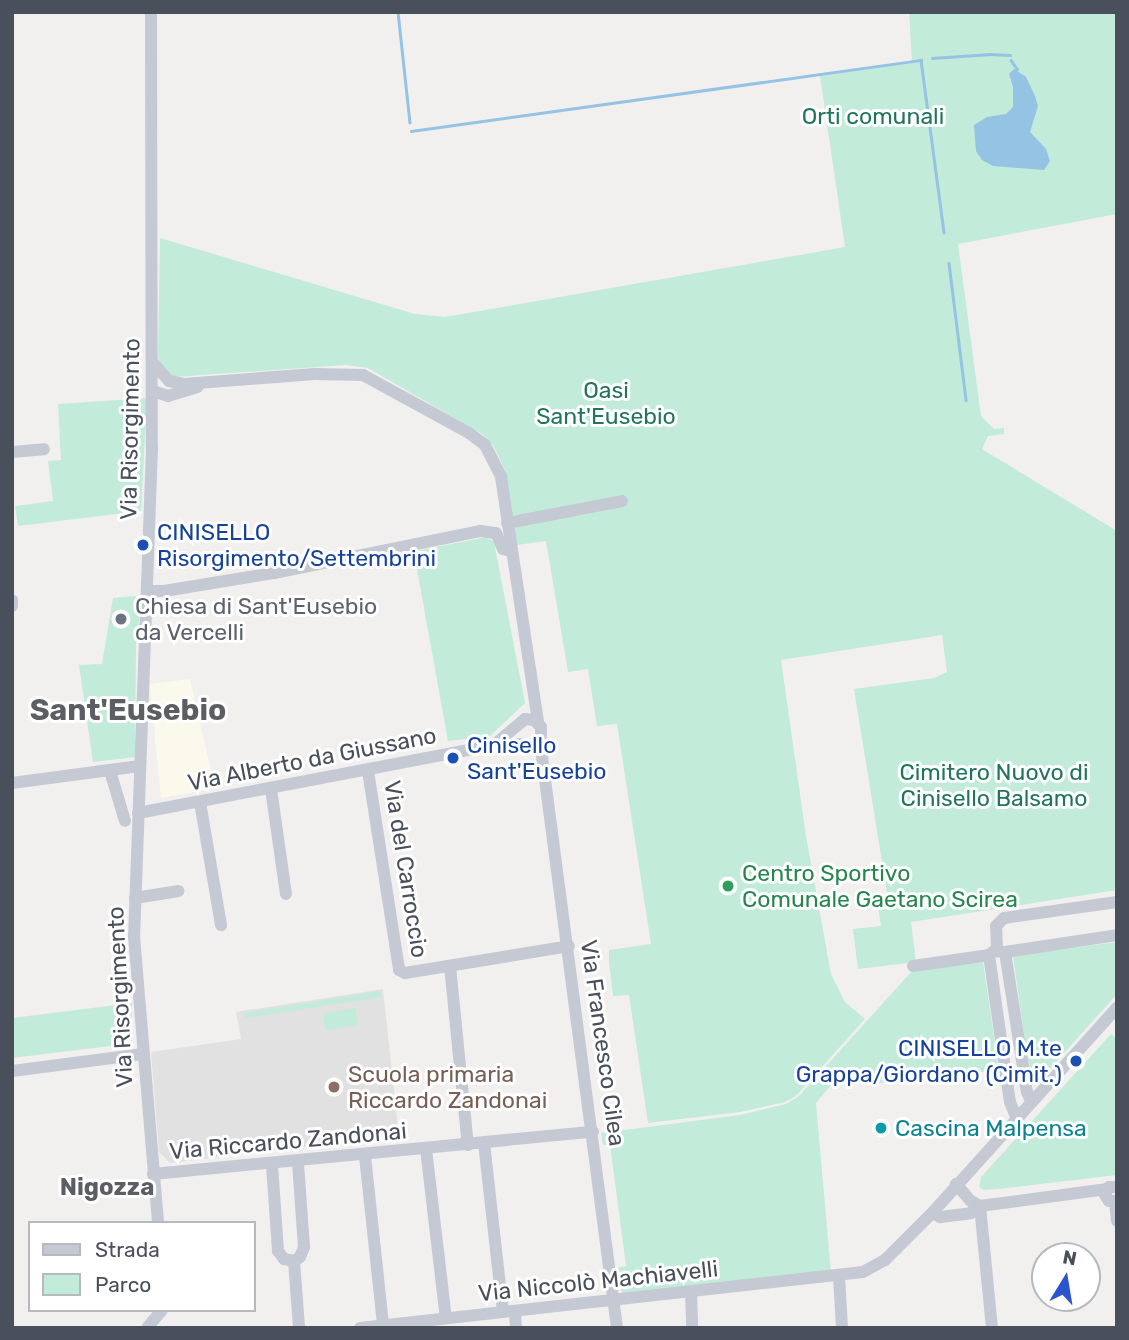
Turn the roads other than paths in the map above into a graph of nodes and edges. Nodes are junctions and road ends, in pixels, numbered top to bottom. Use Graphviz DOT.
graph roads {
  1 [pos="151,12"];
  2 [pos="153,363"];
  3 [pos="169,381"];
  4 [pos="205,384"];
  5 [pos="153,390"];
  6 [pos="168,396"];
  7 [pos="152,437"];
  8 [pos="44,449"];
  9 [pos="12,453"];
  10 [pos="622,500"];
  11 [pos="507,523"];
  12 [pos="511,551"];
  13 [pos="148,591"];
  14 [pos="12,600"];
  15 [pos="13,606"];
  16 [pos="534,697"];
  17 [pos="538,723"];
  18 [pos="520,724"];
  19 [pos="541,738"];
  20 [pos="494,745"];
  21 [pos="524,745"];
  22 [pos="544,764"];
  23 [pos="140,766"];
  24 [pos="110,771"];
  25 [pos="369,771"];
  26 [pos="12,783"];
  27 [pos="271,789"];
  28 [pos="201,802"];
  29 [pos="138,813"];
  30 [pos="125,821"];
  31 [pos="178,891"];
  32 [pos="286,894"];
  33 [pos="135,898"];
  34 [pos="1117,902"];
  35 [pos="221,925"];
  36 [pos="1117,935"];
  37 [pos="569,946"];
  38 [pos="997,952"];
  39 [pos="450,966"];
  40 [pos="913,966"];
  41 [pos="1117,1008"];
  42 [pos="143,1054"];
  43 [pos="12,1071"];
  44 [pos="1031,1101"];
  45 [pos="1016,1117"];
  46 [pos="593,1132"];
  47 [pos="484,1143"];
  48 [pos="468,1145"];
  49 [pos="426,1149"];
  50 [pos="365,1156"];
  51 [pos="298,1163"];
  52 [pos="272,1165"];
  53 [pos="153,1174"];
  54 [pos="956,1184"];
  55 [pos="1112,1195"];
  56 [pos="980,1206"];
  57 [pos="933,1212"];
  58 [pos="158,1221"];
  59 [pos="1117,1221"];
  60 [pos="294,1261"];
  61 [pos="839,1277"];
  62 [pos="691,1293"];
  63 [pos="614,1300"];
  64 [pos="509,1311"];
  65 [pos="161,1312"];
  66 [pos="446,1318"];
  67 [pos="383,1325"];
  68 [pos="405,1325"];
  69 [pos="147,1328"];
  70 [pos="157,1328"];
  71 [pos="299,1328"];
  72 [pos="360,1328"];
  73 [pos="516,1328"];
  74 [pos="617,1328"];
  75 [pos="692,1328"];
  76 [pos="842,1328"];
  77 [pos="992,1328"];
  1 -- 2 [label="street, Via Risorgimento"];
  2 -- 3 [label="street"];
  2 -- 5 [label="street, Via Risorgimento"];
  3 -- 4 [label="street"];
  3 -- 5 [label="street"];
  4 -- 6 [label="street"];
  4 -- 11 [label="street"];
  5 -- 6 [label="street"];
  5 -- 7 [label="street, Via Risorgimento"];
  6 -- 7 [label="street"];
  7 -- 13 [label="street, Via Risorgimento"];
  8 -- 9 [label="street"];
  10 -- 11 [label="street"];
  11 -- 12 [label="street"];
  12 -- 13 [label="street"];
  12 -- 16 [label="street"];
  13 -- 23 [label="street, Via Risorgimento"];
  14 -- 15 [label="street"];
  16 -- 17 [label="street"];
  16 -- 18 [label="street"];
  17 -- 18 [label="street"];
  17 -- 19 [label="street"];
  18 -- 20 [label="street, Via Alberto da Giussano"];
  18 -- 21 [label="street"];
  19 -- 21 [label="street"];
  19 -- 22 [label="street, Via Francesco Cilea"];
  20 -- 21 [label="street, Via Alberto da Giussano"];
  20 -- 25 [label="street, Via Alberto da Giussano"];
  21 -- 22 [label="street"];
  22 -- 37 [label="street, Via Francesco Cilea"];
  23 -- 24 [label="street"];
  23 -- 29 [label="street, Via Risorgimento"];
  24 -- 26 [label="street"];
  24 -- 30 [label="street"];
  25 -- 27 [label="street, Via Alberto da Giussano"];
  25 -- 39 [label="street, Via del Carroccio"];
  27 -- 28 [label="street, Via Alberto da Giussano"];
  27 -- 32 [label="street"];
  28 -- 29 [label="street, Via Alberto da Giussano"];
  28 -- 35 [label="street"];
  29 -- 33 [label="street, Via Risorgimento"];
  31 -- 33 [label="street"];
  33 -- 42 [label="street, Via Risorgimento"];
  34 -- 38 [label="street"];
  36 -- 38 [label="street"];
  37 -- 39 [label="street, Via del Carroccio"];
  37 -- 46 [label="street, Via Francesco Cilea"];
  38 -- 40 [label="street"];
  38 -- 44 [label="street"];
  38 -- 45 [label="street"];
  39 -- 48 [label="street"];
  41 -- 44 [label="street, Via Niccolò Machiavelli"];
  42 -- 43 [label="street"];
  42 -- 53 [label="street, Via Risorgimento"];
  44 -- 45 [label="street, Via Niccolò Machiavelli"];
  45 -- 54 [label="street, Via Niccolò Machiavelli"];
  46 -- 47 [label="street, Via Riccardo Zandonai"];
  46 -- 63 [label="street, Via Francesco Cilea"];
  47 -- 48 [label="street, Via Riccardo Zandonai"];
  47 -- 64 [label="street"];
  48 -- 49 [label="street, Via Riccardo Zandonai"];
  49 -- 50 [label="street, Via Riccardo Zandonai"];
  49 -- 66 [label="street"];
  50 -- 51 [label="street, Via Riccardo Zandonai"];
  50 -- 67 [label="street"];
  51 -- 52 [label="street, Via Riccardo Zandonai"];
  51 -- 60 [label="street"];
  52 -- 53 [label="street, Via Riccardo Zandonai"];
  52 -- 60 [label="street"];
  53 -- 58 [label="street, Via Risorgimento"];
  54 -- 56 [label="street"];
  54 -- 57 [label="street, Via Niccolò Machiavelli"];
  55 -- 56 [label="street"];
  55 -- 59 [label="street"];
  56 -- 57 [label="street"];
  56 -- 77 [label="street"];
  57 -- 61 [label="street, Via Niccolò Machiavelli"];
  60 -- 71 [label="street"];
  61 -- 62 [label="street, Via Niccolò Machiavelli"];
  61 -- 76 [label="street"];
  62 -- 63 [label="street, Via Niccolò Machiavelli"];
  62 -- 75 [label="street"];
  63 -- 64 [label="street, Via Niccolò Machiavelli"];
  63 -- 74 [label="street, Via Francesco Cilea"];
  64 -- 66 [label="street, Via Niccolò Machiavelli"];
  64 -- 73 [label="street"];
  65 -- 69 [label="street"];
  66 -- 68 [label="street, Via Niccolò Machiavelli"];
  67 -- 68 [label="street, Via Niccolò Machiavelli"];
  67 -- 72 [label="street, Via Niccolò Machiavelli"];
  69 -- 70 [label="street"];
}
